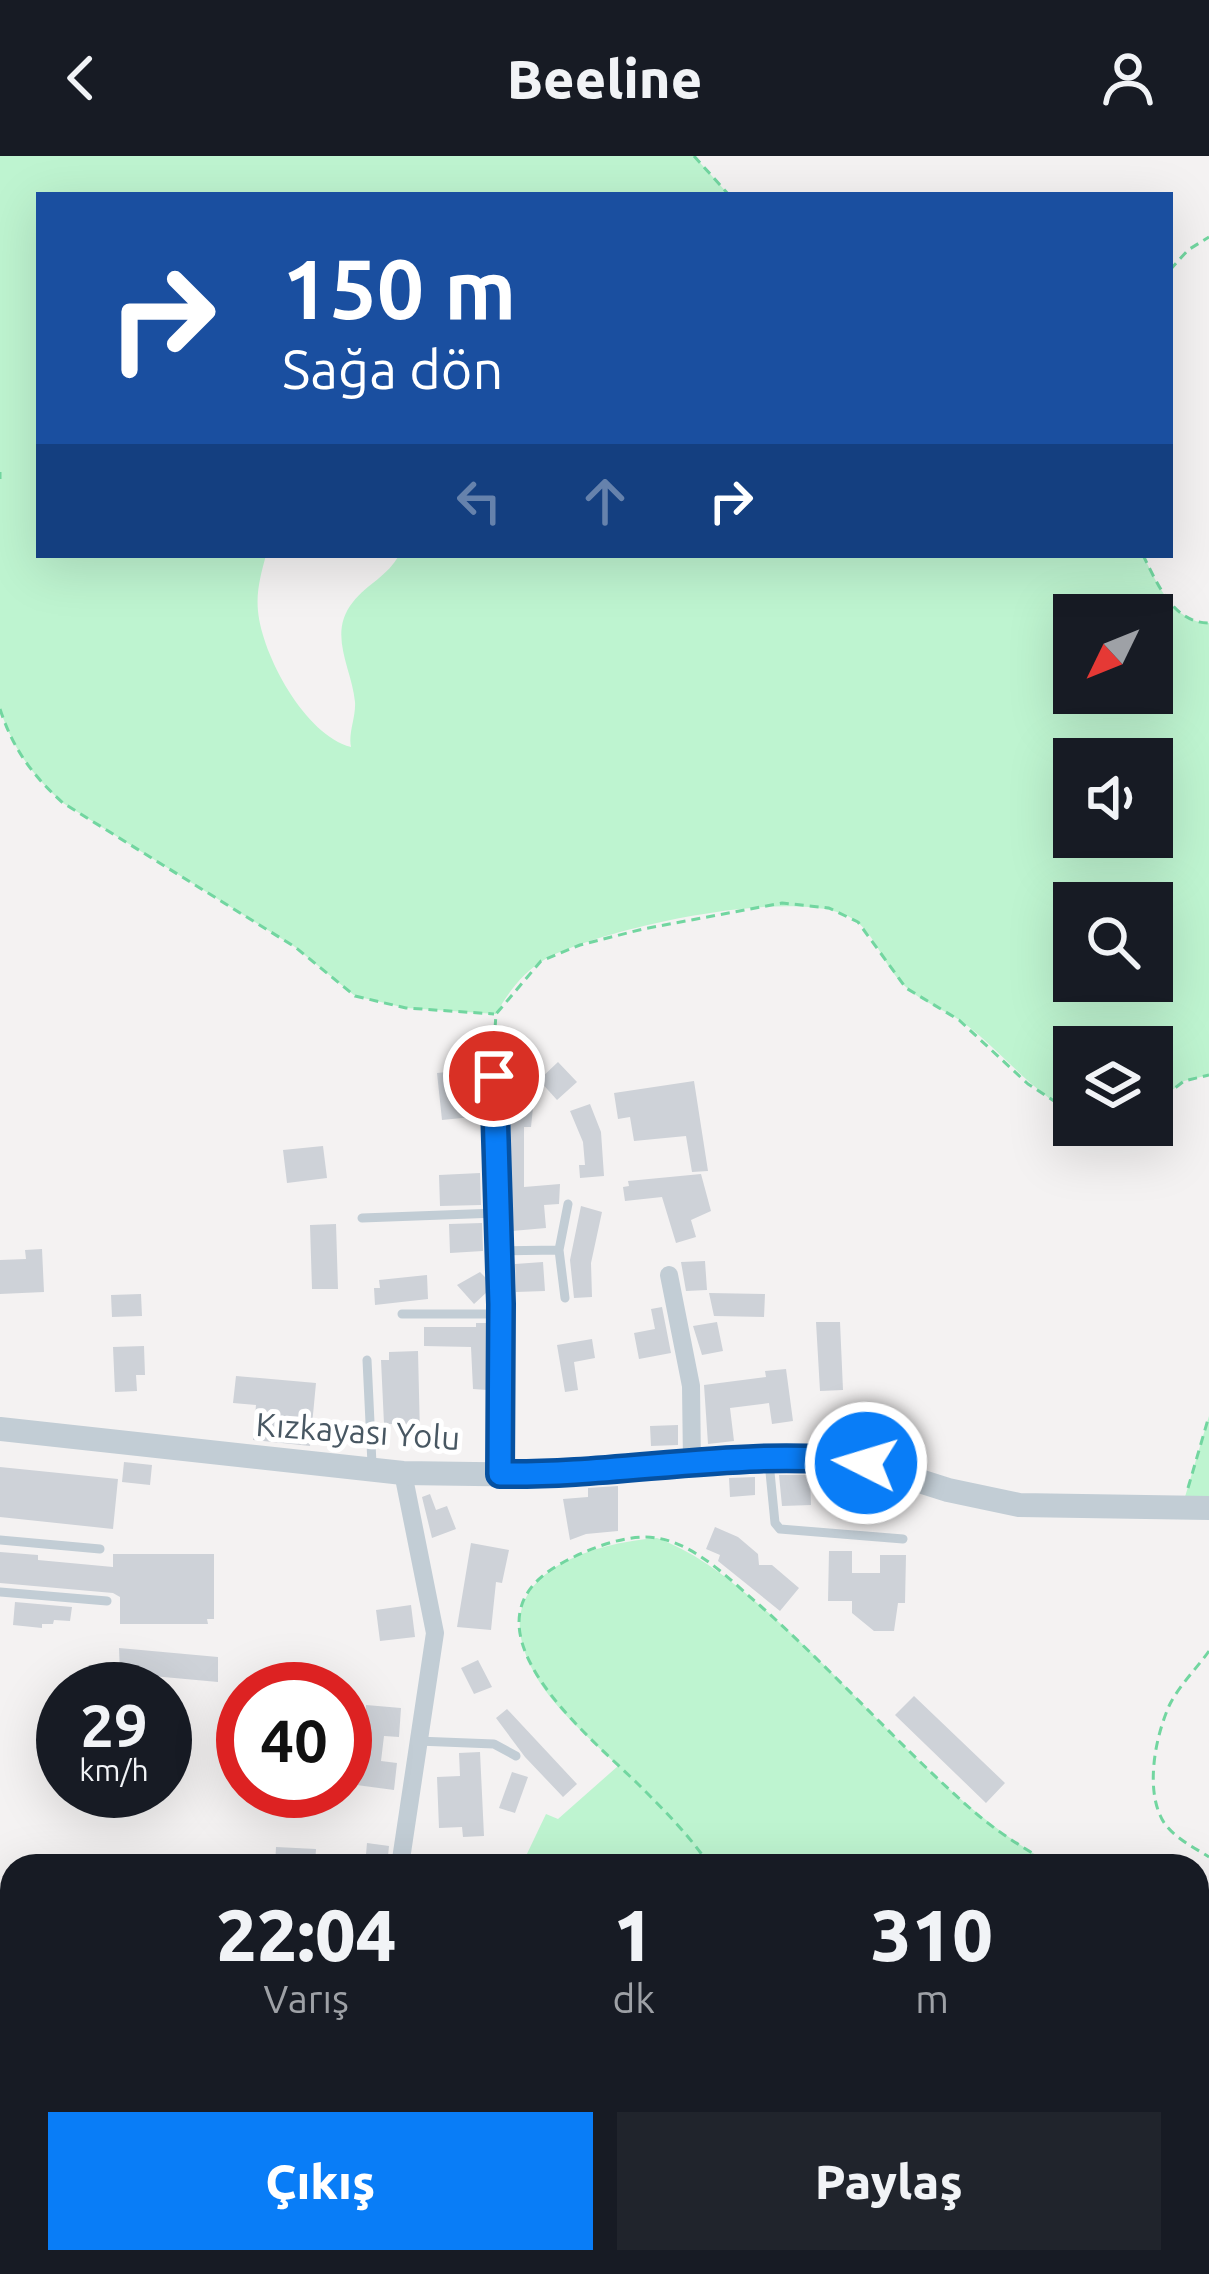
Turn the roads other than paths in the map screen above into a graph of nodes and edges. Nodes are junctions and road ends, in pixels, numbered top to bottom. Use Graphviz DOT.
graph roads {
  1 [pos="494,1076"];
  2 [pos="568,1204"];
  3 [pos="497,1213"];
  4 [pos="362,1218"];
  5 [pos="559,1250"];
  6 [pos="499,1251"];
  7 [pos="669,1275"];
  8 [pos="565,1298"];
  9 [pos="402,1314"];
  10 [pos="501,1314"];
  11 [pos="367,1360"];
  12 [pos="0,1429"];
  13 [pos="768,1459"];
  14 [pos="692,1465"];
  15 [pos="372,1470"];
  16 [pos="403,1473"];
  17 [pos="500,1474"];
  18 [pos="1209,1508"];
  19 [pos="903,1539"];
  20 [pos="0,1540"];
  21 [pos="100,1549"];
  22 [pos="0,1592"];
  23 [pos="106,1601"];
  24 [pos="417,1741"];
  25 [pos="516,1756"];
  26 [pos="402,1854"];
  1 -- 3 [label="street"];
  2 -- 5 [label="lane"];
  3 -- 4 [label="lane"];
  3 -- 6 [label="street"];
  5 -- 6 [label="lane"];
  5 -- 8 [label="lane"];
  6 -- 10 [label="street"];
  7 -- 14 [label="street"];
  9 -- 10 [label="lane"];
  10 -- 17 [label="street"];
  11 -- 15 [label="lane"];
  12 -- 15 [label="street, Kızkayası Yolu"];
  13 -- 14 [label="street, Kızkayası Yolu"];
  13 -- 18 [label="street, Kızkayası Yolu"];
  13 -- 19 [label="lane"];
  14 -- 17 [label="street, Kızkayası Yolu"];
  15 -- 16 [label="street, Kızkayası Yolu"];
  16 -- 17 [label="street, Kızkayası Yolu"];
  16 -- 24 [label="street"];
  20 -- 21 [label="lane"];
  22 -- 23 [label="lane"];
  24 -- 25 [label="lane"];
  24 -- 26 [label="street"];
}
